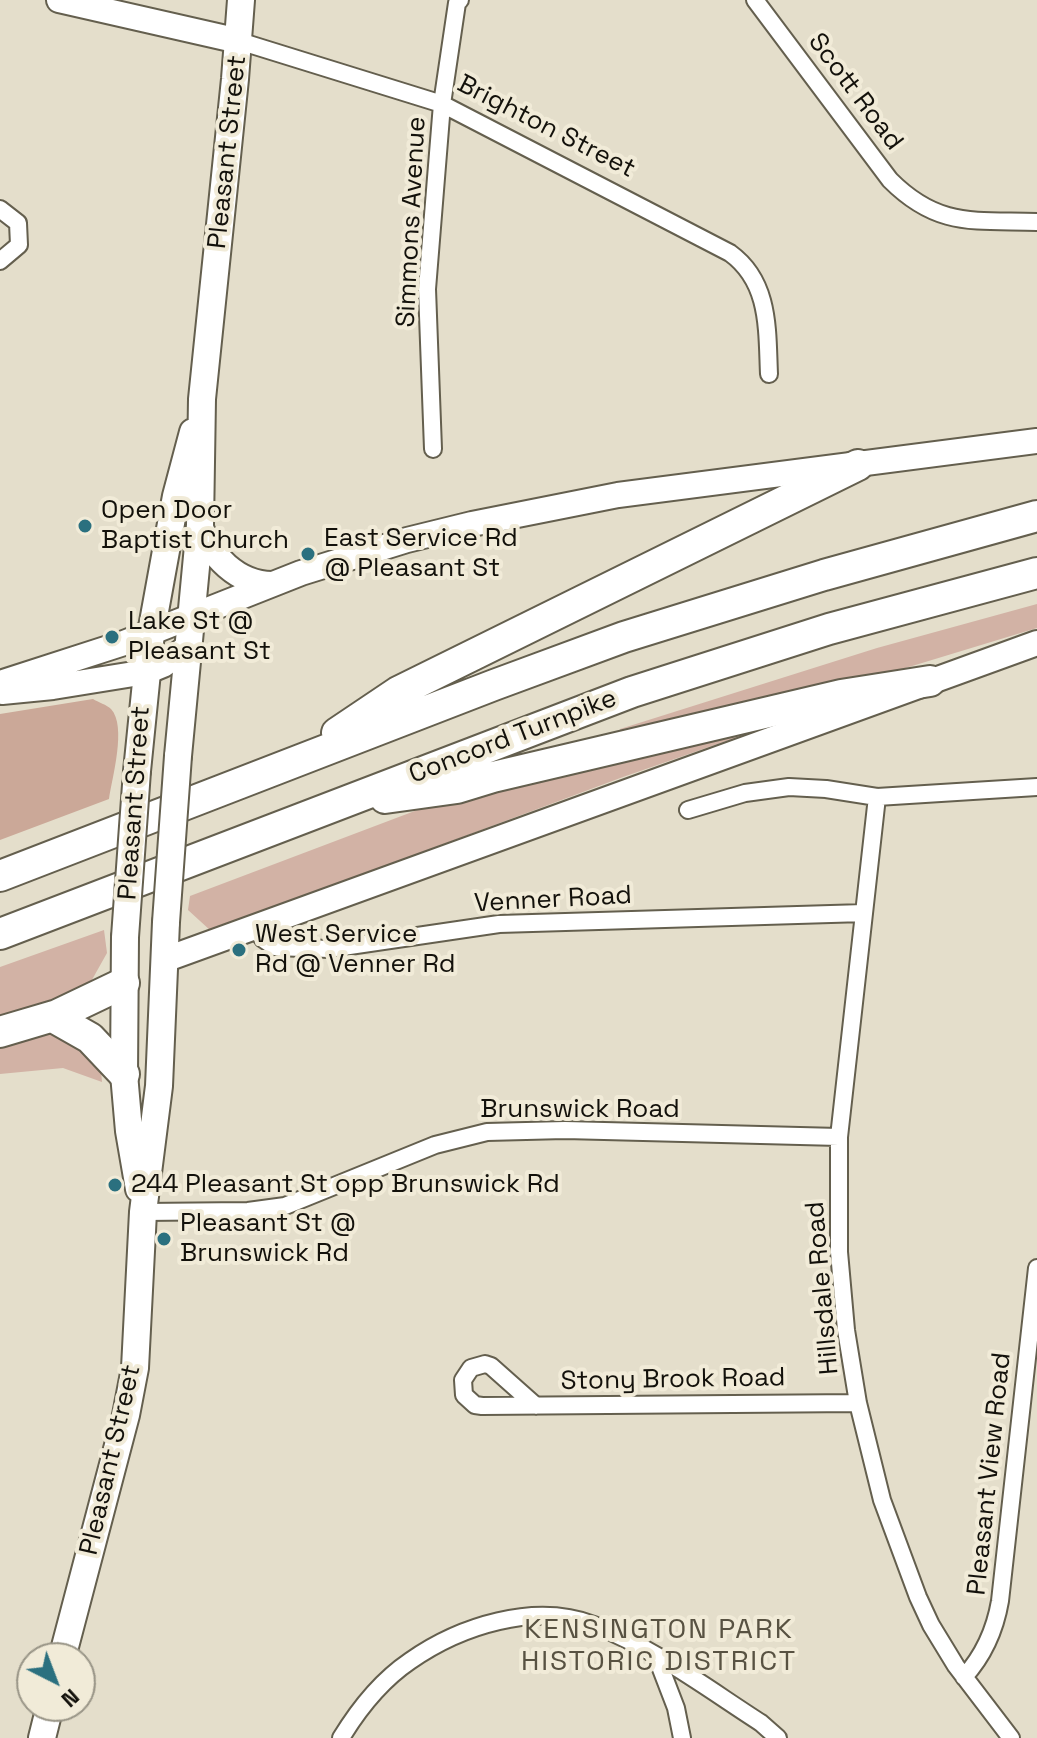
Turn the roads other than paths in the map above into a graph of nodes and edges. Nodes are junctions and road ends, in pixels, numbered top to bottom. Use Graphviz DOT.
graph roads {
  1 [pos="59,0"];
  2 [pos="241,0"];
  3 [pos="460,0"];
  4 [pos="755,0"];
  5 [pos="239,41"];
  6 [pos="442,104"];
  7 [pos="0,209"];
  8 [pos="1037,222"];
  9 [pos="0,261"];
  10 [pos="769,374"];
  11 [pos="202,399"];
  12 [pos="1037,441"];
  13 [pos="433,449"];
  14 [pos="858,465"];
  15 [pos="1037,516"];
  16 [pos="200,525"];
  17 [pos="1037,573"];
  18 [pos="272,584"];
  19 [pos="191,616"];
  20 [pos="151,633"];
  21 [pos="1037,643"];
  22 [pos="189,646"];
  23 [pos="146,672"];
  24 [pos="930,681"];
  25 [pos="0,683"];
  26 [pos="0,692"];
  27 [pos="292,764"];
  28 [pos="1037,787"];
  29 [pos="877,797"];
  30 [pos="331,806"];
  31 [pos="688,810"];
  32 [pos="0,876"];
  33 [pos="864,913"];
  34 [pos="254,926"];
  35 [pos="0,934"];
  36 [pos="164,960"];
  37 [pos="124,983"];
  38 [pos="53,1017"];
  39 [pos="0,1032"];
  40 [pos="124,1074"];
  41 [pos="839,1137"];
  42 [pos="143,1212"];
  43 [pos="1037,1268"];
  44 [pos="858,1403"];
  45 [pos="536,1406"];
  46 [pos="66,1642"];
  47 [pos="656,1656"];
  48 [pos="964,1677"];
  49 [pos="341,1738"];
  50 [pos="682,1738"];
  51 [pos="778,1738"];
  52 [pos="1011,1738"];
  1 -- 5 [label="main road, Brighton Street"];
  2 -- 5 [label="main road, Pleasant Street"];
  3 -- 6 [label="street, Simmons Avenue"];
  4 -- 8 [label="street, Scott Road"];
  5 -- 6 [label="street, Brighton Street"];
  5 -- 11 [label="main road, Pleasant Street"];
  6 -- 10 [label="street, Brighton Street"];
  6 -- 13 [label="street, Simmons Avenue"];
  7 -- 9 [label="street"];
  11 -- 16 [label="main road, Pleasant Street"];
  11 -- 20 [label="main road, Pleasant Street"];
  12 -- 14 [label="main road"];
  14 -- 18 [label="main road"];
  14 -- 27 [label="highway"];
  15 -- 27 [label="highway, Concord Turnpike"];
  16 -- 18 [label="main road"];
  16 -- 19 [label="main road, Pleasant Street"];
  17 -- 30 [label="highway, Concord Turnpike"];
  18 -- 19 [label="main road"];
  19 -- 20 [label="main road"];
  19 -- 22 [label="main road, Pleasant Street"];
  20 -- 23 [label="main road, Pleasant Street"];
  20 -- 25 [label="main road"];
  21 -- 24 [label="main road"];
  22 -- 23 [label="main road"];
  22 -- 36 [label="main road, Pleasant Street, bridge"];
  23 -- 26 [label="main road"];
  23 -- 37 [label="main road, Pleasant Street, bridge"];
  24 -- 30 [label="highway"];
  24 -- 34 [label="main road"];
  27 -- 32 [label="highway, Concord Turnpike"];
  28 -- 29 [label="street"];
  29 -- 31 [label="street"];
  29 -- 33 [label="street, Hillsdale Road"];
  30 -- 35 [label="highway, Concord Turnpike"];
  33 -- 34 [label="street, Venner Road"];
  33 -- 41 [label="street, Hillsdale Road"];
  34 -- 36 [label="main road"];
  36 -- 37 [label="main road"];
  36 -- 42 [label="main road, Pleasant Street"];
  37 -- 38 [label="highway"];
  37 -- 40 [label="main road, Pleasant Street"];
  38 -- 39 [label="highway"];
  38 -- 40 [label="highway"];
  40 -- 42 [label="main road, Pleasant Street"];
  41 -- 42 [label="street, Brunswick Road"];
  41 -- 44 [label="street, Hillsdale Road"];
  42 -- 46 [label="main road, Pleasant Street"];
  43 -- 48 [label="street, Pleasant View Road"];
  44 -- 45 [label="street, Stony Brook Road"];
  44 -- 48 [label="street, Hillsdale Road"];
  47 -- 49 [label="street"];
  47 -- 50 [label="street"];
  47 -- 51 [label="street"];
  48 -- 52 [label="street, Hillsdale Road"];
}
